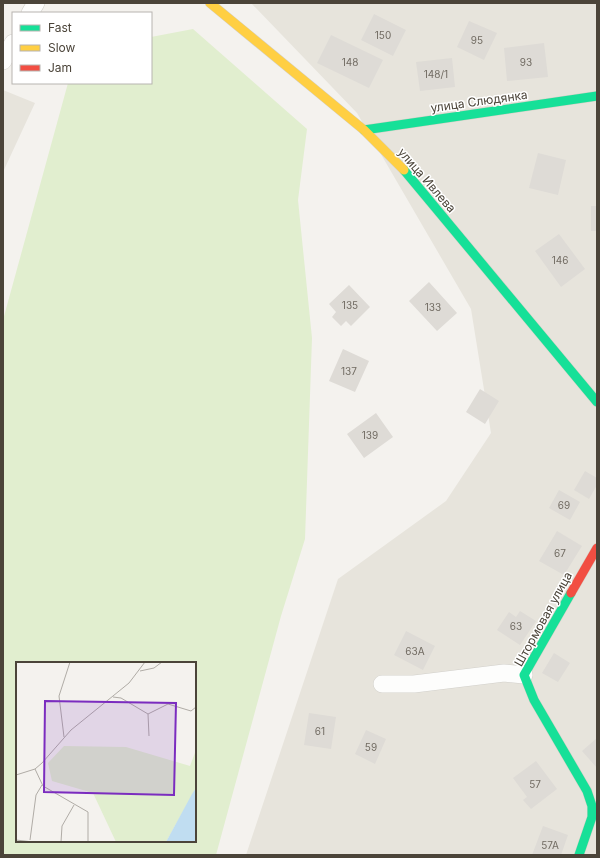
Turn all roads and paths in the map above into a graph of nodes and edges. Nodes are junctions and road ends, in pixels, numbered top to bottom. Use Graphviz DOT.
graph roads {
  1 [pos="36,3"];
  2 [pos="210,3"];
  3 [pos="31,12"];
  4 [pos="12,45"];
  5 [pos="3,61"];
  6 [pos="597,96"];
  7 [pos="364,130"];
  8 [pos="597,402"];
  9 [pos="597,548"];
  10 [pos="524,675"];
  11 [pos="382,684"];
  12 [pos="579,855"];
  1 -- 3 [label="street"];
  2 -- 7 [label="street, улица Ивлева"];
  4 -- 5 [label="street"];
  6 -- 7 [label="street, улица Слюдянка"];
  7 -- 8 [label="street, улица Ивлева"];
  9 -- 10 [label="street, Штормовая улица"];
  10 -- 11 [label="street"];
  10 -- 12 [label="street, Штормовая улица"];
}
